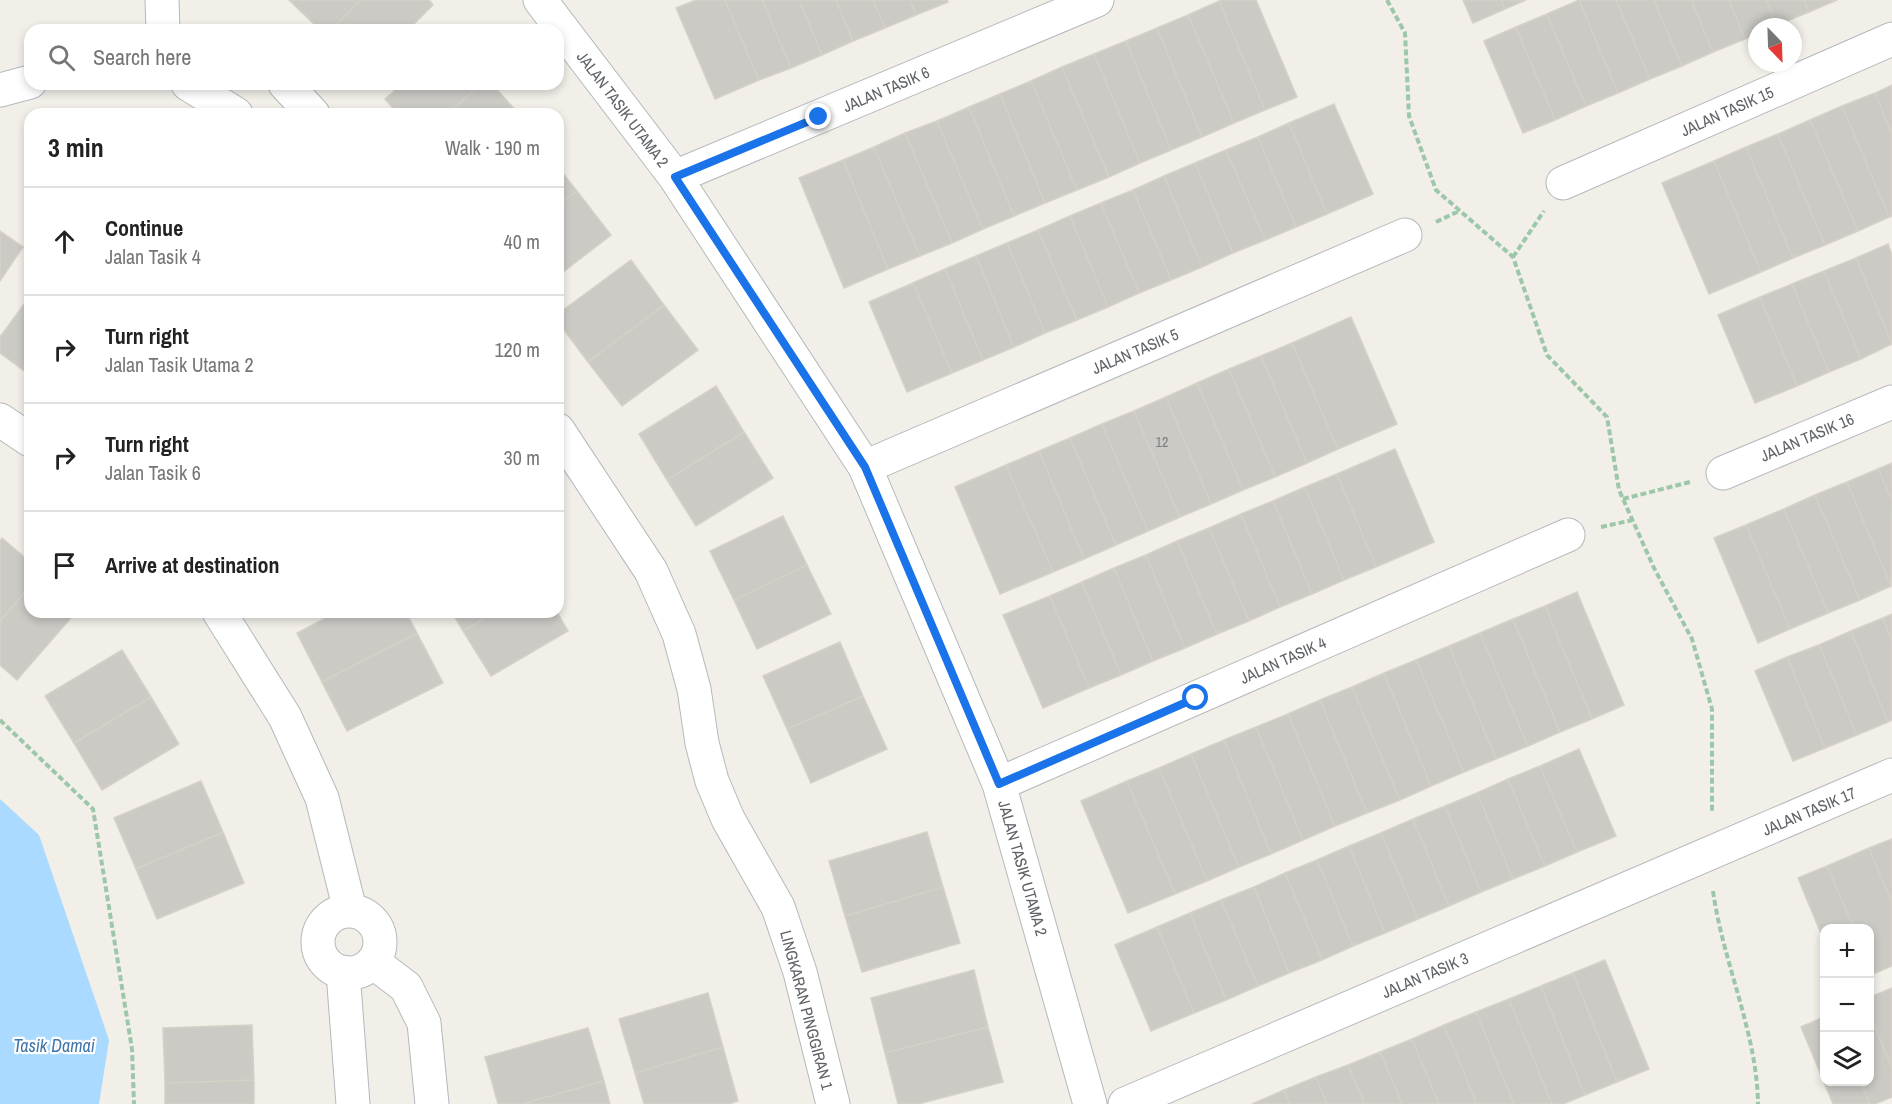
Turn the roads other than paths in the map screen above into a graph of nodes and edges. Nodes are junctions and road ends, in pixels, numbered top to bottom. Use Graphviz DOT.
graph roads {
  1 [pos="162,0"];
  2 [pos="540,0"];
  3 [pos="1097,0"];
  4 [pos="163,24"];
  5 [pos="558,24"];
  6 [pos="564,31"];
  7 [pos="1892,39"];
  8 [pos="24,84"];
  9 [pos="0,90"];
  10 [pos="198,90"];
  11 [pos="291,90"];
  12 [pos="227,108"];
  13 [pos="307,108"];
  14 [pos="675,177"];
  15 [pos="1563,183"];
  16 [pos="1405,236"];
  17 [pos="1892,402"];
  18 [pos="0,420"];
  19 [pos="24,436"];
  20 [pos="564,439"];
  21 [pos="865,467"];
  22 [pos="1723,473"];
  23 [pos="1568,535"];
  24 [pos="223,618"];
  25 [pos="1892,775"];
  26 [pos="999,784"];
  27 [pos="1725,846"];
  28 [pos="350,910"];
  29 [pos="358,967"];
  30 [pos="353,1104"];
  31 [pos="432,1104"];
  32 [pos="833,1104"];
  33 [pos="1090,1104"];
  34 [pos="1125,1104"];
  1 -- 4 [label="street"];
  2 -- 5 [label="street, JALAN TASIK UTAMA 2"];
  3 -- 14 [label="street, JALAN TASIK 6"];
  6 -- 14 [label="street, JALAN TASIK UTAMA 2"];
  7 -- 15 [label="street, JALAN TASIK 15"];
  8 -- 9 [label="street"];
  10 -- 12 [label="street"];
  11 -- 13 [label="street"];
  14 -- 21 [label="street, JALAN TASIK UTAMA 2"];
  16 -- 21 [label="street, JALAN TASIK 5"];
  17 -- 22 [label="street, JALAN TASIK 16"];
  18 -- 19 [label="street"];
  20 -- 32 [label="street, LINGKARAN PINGGIRAN 1"];
  21 -- 26 [label="street, JALAN TASIK UTAMA 2"];
  23 -- 26 [label="street, JALAN TASIK 4"];
  24 -- 28 [label="street"];
  25 -- 27 [label="street, JALAN TASIK 17"];
  26 -- 33 [label="street, JALAN TASIK UTAMA 2"];
  27 -- 34 [label="street, JALAN TASIK 3"];
  28 -- 29 [label="street"];
  28 -- 29 [label="street"];
  29 -- 30 [label="street"];
  29 -- 31 [label="street"];
}
